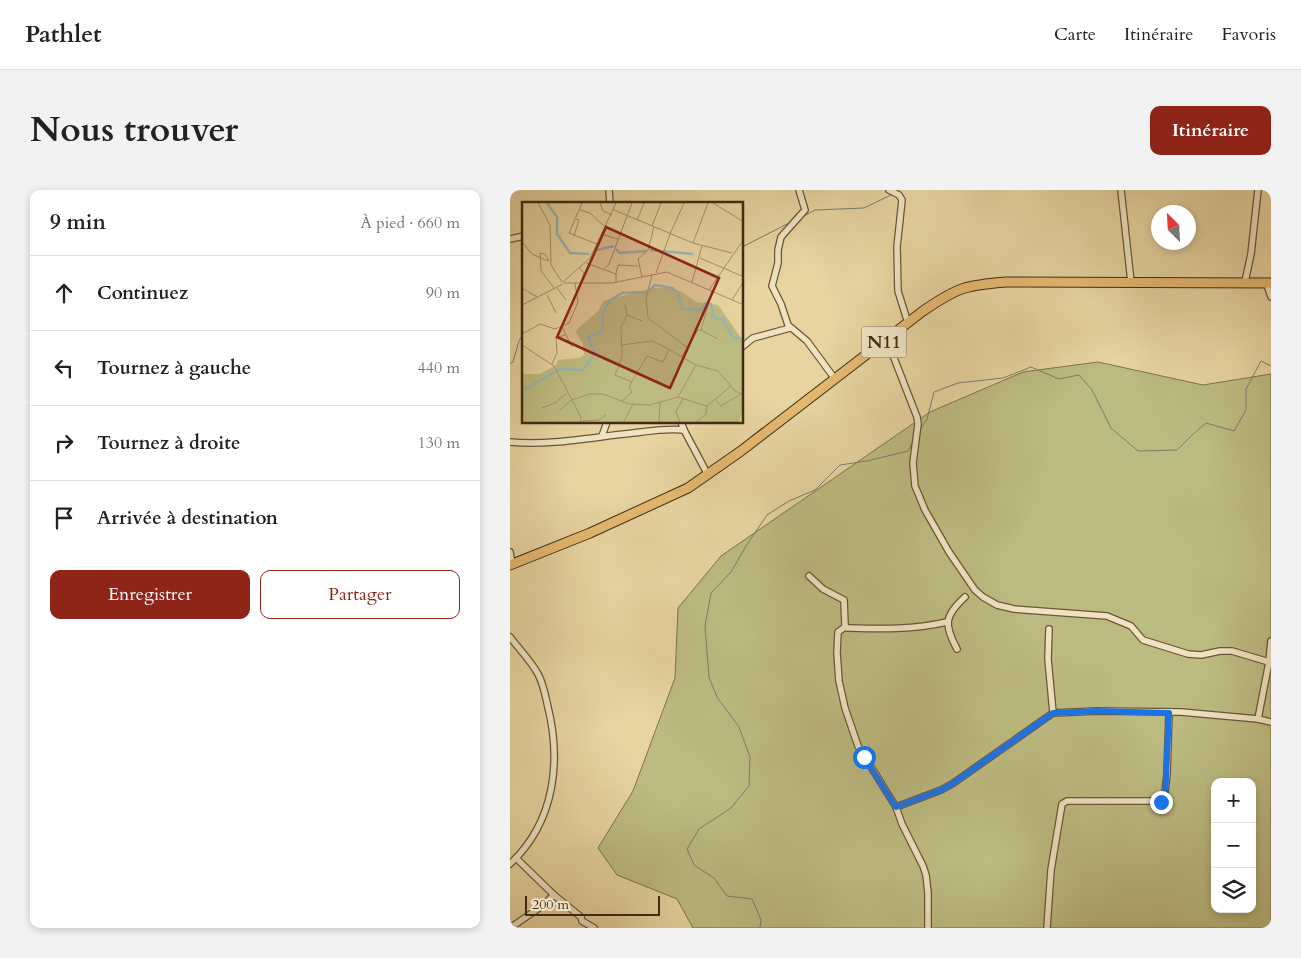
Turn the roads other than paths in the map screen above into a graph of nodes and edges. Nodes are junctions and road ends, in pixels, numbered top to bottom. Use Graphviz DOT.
graph roads {
  1 [pos="799,190"];
  2 [pos="889,190"];
  3 [pos="1121,190"];
  4 [pos="1258,190"];
  5 [pos="1131,282"];
  6 [pos="1245,282"];
  7 [pos="1268,282"];
  8 [pos="1271,297"];
  9 [pos="908,323"];
  10 [pos="790,328"];
  11 [pos="887,340"];
  12 [pos="744,345"];
  13 [pos="835,379"];
  14 [pos="606,424"];
  15 [pos="682,424"];
  16 [pos="684,430"];
  17 [pos="602,436"];
  18 [pos="510,442"];
  19 [pos="708,475"];
  20 [pos="510,552"];
  21 [pos="511,564"];
  22 [pos="809,576"];
  23 [pos="965,597"];
  24 [pos="947,622"];
  25 [pos="846,627"];
  26 [pos="1049,629"];
  27 [pos="510,637"];
  28 [pos="1271,641"];
  29 [pos="957,649"];
  30 [pos="1269,662"];
  31 [pos="1053,713"];
  32 [pos="1169,713"];
  33 [pos="1258,720"];
  34 [pos="1271,722"];
  35 [pos="896,807"];
  36 [pos="516,858"];
  37 [pos="510,864"];
  38 [pos="554,895"];
  39 [pos="582,921"];
  40 [pos="510,928"];
  41 [pos="579,928"];
  42 [pos="594,928"];
  43 [pos="928,928"];
  44 [pos="1047,928"];
  1 -- 10 [label="street"];
  2 -- 9 [label="street"];
  3 -- 5 [label="street"];
  4 -- 6 [label="street"];
  5 -- 6 [label="highway, N11"];
  5 -- 9 [label="highway, N11"];
  6 -- 7 [label="highway, N11"];
  7 -- 8 [label="street"];
  9 -- 11 [label="highway, N11"];
  10 -- 12 [label="street"];
  10 -- 13 [label="street"];
  11 -- 13 [label="highway, N11"];
  11 -- 30 [label="street"];
  13 -- 19 [label="highway, N11"];
  14 -- 17 [label="street"];
  15 -- 16 [label="street"];
  16 -- 17 [label="street"];
  16 -- 19 [label="street"];
  17 -- 18 [label="street"];
  19 -- 21 [label="highway, N11"];
  20 -- 21 [label="street"];
  22 -- 25 [label="street"];
  23 -- 24 [label="street"];
  24 -- 25 [label="street"];
  24 -- 29 [label="street"];
  25 -- 35 [label="street"];
  26 -- 31 [label="street"];
  27 -- 36 [label="street"];
  28 -- 30 [label="street"];
  30 -- 33 [label="street"];
  31 -- 32 [label="street"];
  31 -- 35 [label="street"];
  32 -- 33 [label="street"];
  32 -- 44 [label="street"];
  33 -- 34 [label="street"];
  35 -- 43 [label="street"];
  36 -- 37 [label="street"];
  36 -- 38 [label="street"];
  38 -- 39 [label="street"];
  38 -- 40 [label="street"];
  39 -- 41 [label="street"];
  39 -- 42 [label="street"];
}
